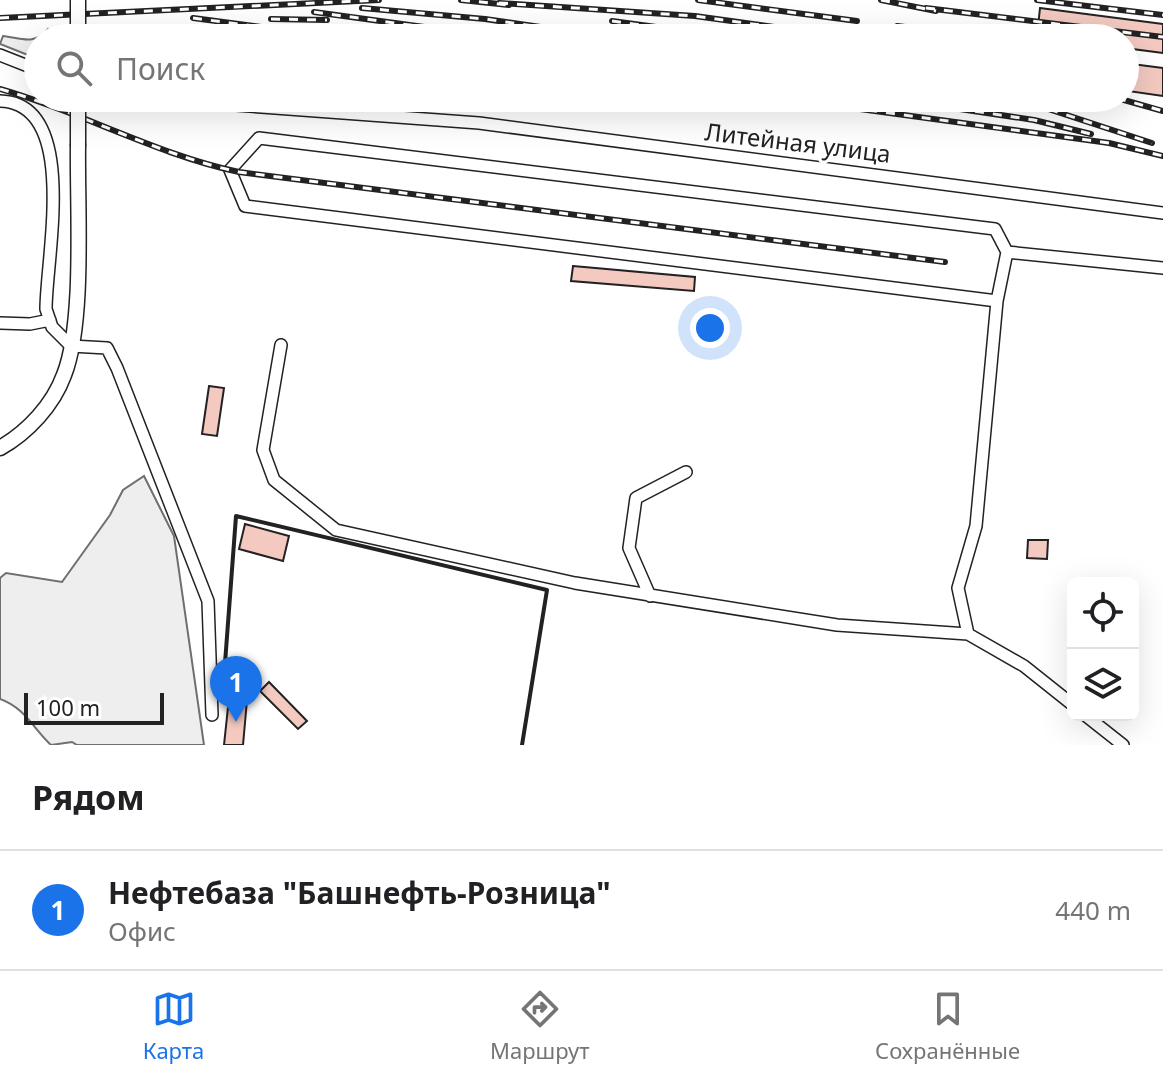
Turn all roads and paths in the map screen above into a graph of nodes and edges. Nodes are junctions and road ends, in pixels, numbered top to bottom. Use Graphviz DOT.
graph roads {
  1 [pos="78,0"];
  2 [pos="78,24"];
  3 [pos="0,55"];
  4 [pos="24,64"];
  5 [pos="0,101"];
  6 [pos="24,107"];
  7 [pos="30,112"];
  8 [pos="78,112"];
  9 [pos="329,112"];
  10 [pos="1163,213"];
  11 [pos="1007,252"];
  12 [pos="1163,268"];
  13 [pos="997,301"];
  14 [pos="50,320"];
  15 [pos="0,323"];
  16 [pos="281,345"];
  17 [pos="71,346"];
  18 [pos="0,448"];
  19 [pos="686,472"];
  20 [pos="650,596"];
  21 [pos="968,634"];
  22 [pos="1067,700"];
  23 [pos="212,715"];
  24 [pos="1093,721"];
  25 [pos="1123,745"];
  1 -- 2 [label="main road, bridge"];
  3 -- 4 [label="lane"];
  5 -- 6 [label="lane"];
  7 -- 14 [label="lane"];
  8 -- 17 [label="main road, bridge"];
  9 -- 10 [label="lane, Литейная улица"];
  11 -- 12 [label="lane"];
  11 -- 13 [label="lane"];
  11 -- 13 [label="lane"];
  13 -- 21 [label="lane"];
  14 -- 15 [label="lane"];
  14 -- 17 [label="lane"];
  16 -- 20 [label="lane"];
  17 -- 18 [label="main road"];
  17 -- 23 [label="lane"];
  19 -- 20 [label="lane"];
  20 -- 21 [label="lane"];
  21 -- 22 [label="lane"];
  24 -- 25 [label="lane"];
}
